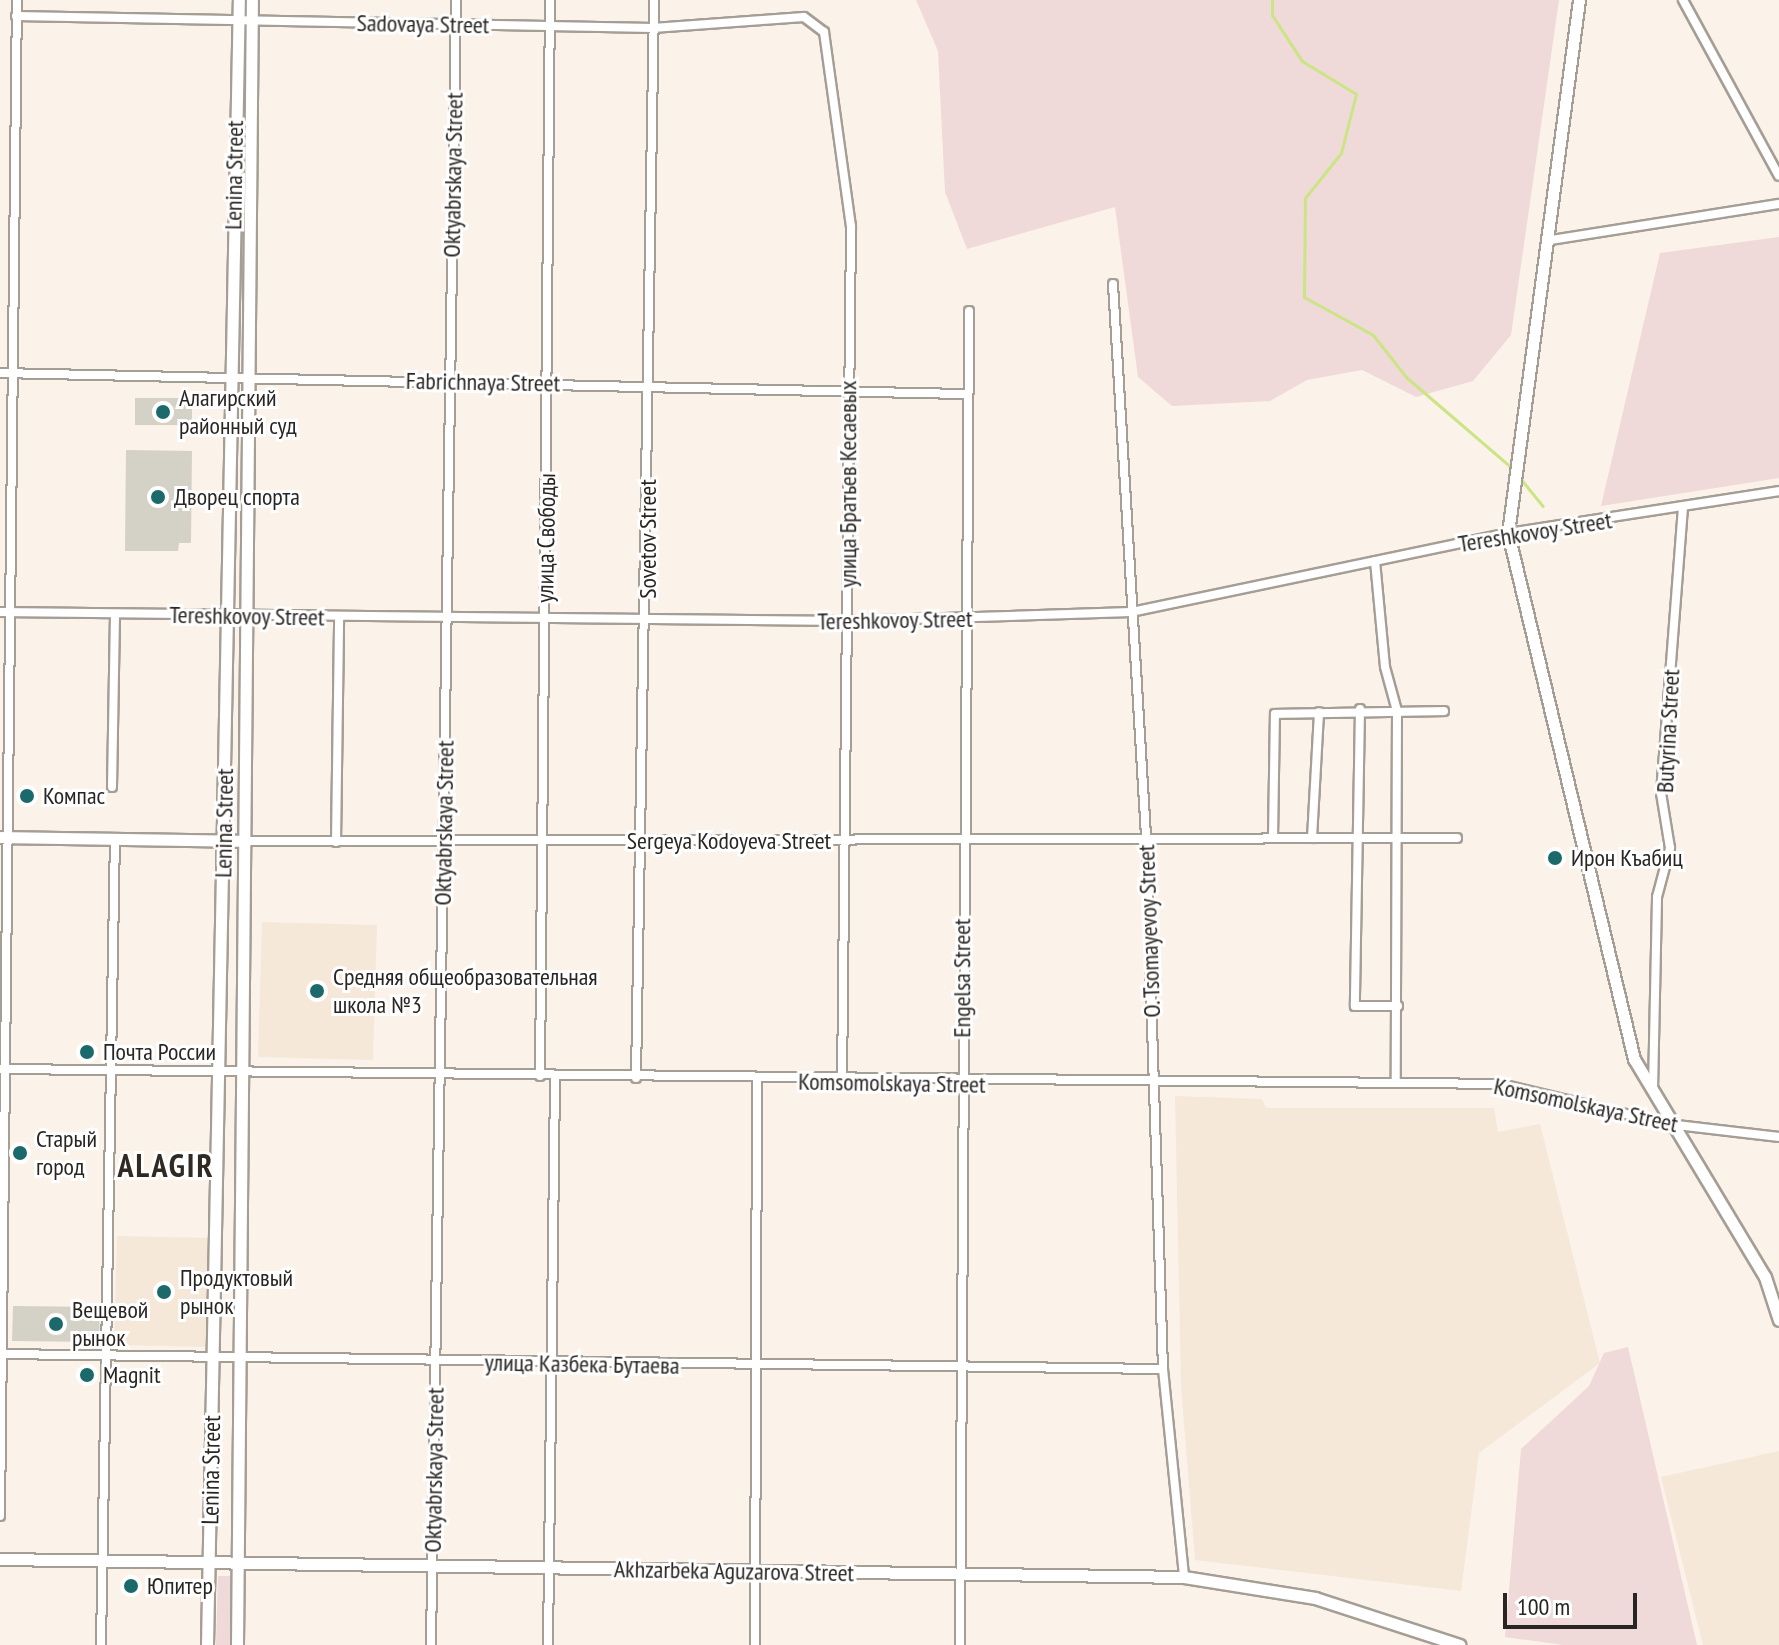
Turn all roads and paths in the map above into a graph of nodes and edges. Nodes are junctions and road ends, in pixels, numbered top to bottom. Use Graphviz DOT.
graph roads {
  1 [pos="17,0"];
  2 [pos="239,0"];
  3 [pos="252,0"];
  4 [pos="456,0"];
  5 [pos="550,0"];
  6 [pos="654,0"];
  7 [pos="1579,0"];
  8 [pos="1683,0"];
  9 [pos="16,16"];
  10 [pos="237,20"];
  11 [pos="252,20"];
  12 [pos="455,24"];
  13 [pos="550,26"];
  14 [pos="653,28"];
  15 [pos="824,32"];
  16 [pos="1779,176"];
  17 [pos="1779,204"];
  18 [pos="1551,240"];
  19 [pos="1113,284"];
  20 [pos="969,311"];
  21 [pos="0,373"];
  22 [pos="14,374"];
  23 [pos="231,381"];
  24 [pos="251,381"];
  25 [pos="451,381"];
  26 [pos="548,383"];
  27 [pos="649,384"];
  28 [pos="849,390"];
  29 [pos="966,394"];
  30 [pos="1779,491"];
  31 [pos="1683,510"];
  32 [pos="1508,533"];
  33 [pos="1375,561"];
  34 [pos="0,612"];
  35 [pos="11,612"];
  36 [pos="1131,612"];
  37 [pos="115,614"];
  38 [pos="228,615"];
  39 [pos="248,615"];
  40 [pos="339,617"];
  41 [pos="448,619"];
  42 [pos="545,620"];
  43 [pos="647,620"];
  44 [pos="962,620"];
  45 [pos="847,621"];
  46 [pos="1360,709"];
  47 [pos="1397,711"];
  48 [pos="1444,711"];
  49 [pos="1319,712"];
  50 [pos="112,787"];
  51 [pos="6,837"];
  52 [pos="1146,837"];
  53 [pos="115,838"];
  54 [pos="1273,838"];
  55 [pos="1312,838"];
  56 [pos="1358,838"];
  57 [pos="1399,838"];
  58 [pos="1457,838"];
  59 [pos="223,840"];
  60 [pos="842,840"];
  61 [pos="246,841"];
  62 [pos="544,841"];
  63 [pos="336,842"];
  64 [pos="444,842"];
  65 [pos="642,842"];
  66 [pos="963,843"];
  67 [pos="1398,1006"];
  68 [pos="4,1069"];
  69 [pos="115,1069"];
  70 [pos="221,1072"];
  71 [pos="245,1073"];
  72 [pos="440,1075"];
  73 [pos="540,1076"];
  74 [pos="555,1077"];
  75 [pos="636,1078"];
  76 [pos="757,1081"];
  77 [pos="842,1082"];
  78 [pos="1396,1082"];
  79 [pos="962,1084"];
  80 [pos="1155,1085"];
  81 [pos="1653,1094"];
  82 [pos="1668,1124"];
  83 [pos="1779,1137"];
  84 [pos="1779,1320"];
  85 [pos="1,1354"];
  86 [pos="110,1355"];
  87 [pos="212,1357"];
  88 [pos="241,1358"];
  89 [pos="436,1362"];
  90 [pos="550,1364"];
  91 [pos="756,1366"];
  92 [pos="960,1368"];
  93 [pos="1163,1369"];
  94 [pos="0,1516"];
  95 [pos="0,1559"];
  96 [pos="210,1561"];
  97 [pos="239,1561"];
  98 [pos="102,1562"];
  99 [pos="432,1564"];
  100 [pos="548,1567"];
  101 [pos="755,1572"];
  102 [pos="960,1577"];
  103 [pos="1184,1577"];
  104 [pos="101,1645"];
  105 [pos="207,1645"];
  106 [pos="237,1645"];
  107 [pos="431,1645"];
  108 [pos="548,1645"];
  109 [pos="755,1645"];
  110 [pos="960,1645"];
  111 [pos="1460,1645"];
  1 -- 9 [label="street"];
  2 -- 10 [label="street, Lenina Street"];
  3 -- 11 [label="street, Lenina Street"];
  4 -- 12 [label="street, Oktyabrskaya Street"];
  5 -- 13 [label="street, улица Свободы"];
  6 -- 14 [label="street, Sovetov Street"];
  7 -- 18 [label="street"];
  8 -- 16 [label="street"];
  9 -- 10 [label="street, Sadovaya Street"];
  9 -- 22 [label="street"];
  10 -- 11 [label="street, Sadovaya Street"];
  10 -- 23 [label="street, Lenina Street"];
  11 -- 12 [label="street, Sadovaya Street"];
  11 -- 24 [label="street, Lenina Street"];
  12 -- 13 [label="street, Sadovaya Street"];
  12 -- 25 [label="street, Oktyabrskaya Street"];
  13 -- 14 [label="street, Sadovaya Street"];
  13 -- 26 [label="street, улица Свободы"];
  14 -- 15 [label="street, Sadovaya Street"];
  14 -- 27 [label="street, Sovetov Street"];
  15 -- 28 [label="street, улица Братьев Кесаевых"];
  17 -- 18 [label="street"];
  18 -- 32 [label="street"];
  19 -- 36 [label="street, O. Tsomayevoy Street"];
  20 -- 29 [label="street, Engelsa Street"];
  21 -- 22 [label="street, Fabrichnaya Street"];
  22 -- 23 [label="street, Fabrichnaya Street"];
  22 -- 35 [label="street"];
  23 -- 24 [label="street, Fabrichnaya Street"];
  23 -- 38 [label="street, Lenina Street"];
  24 -- 25 [label="street, Fabrichnaya Street"];
  24 -- 39 [label="street, Lenina Street"];
  25 -- 26 [label="street, Fabrichnaya Street"];
  25 -- 41 [label="street, Oktyabrskaya Street"];
  26 -- 27 [label="street, Fabrichnaya Street"];
  26 -- 42 [label="street, улица Свободы"];
  27 -- 28 [label="street, Fabrichnaya Street"];
  27 -- 43 [label="street, Sovetov Street"];
  28 -- 29 [label="street, Fabrichnaya Street"];
  28 -- 45 [label="street, улица Братьев Кесаевых"];
  29 -- 44 [label="street, Engelsa Street"];
  30 -- 31 [label="street, Tereshkovoy Street"];
  31 -- 32 [label="street, Tereshkovoy Street"];
  31 -- 81 [label="street, Butyrina Street"];
  32 -- 33 [label="street, Tereshkovoy Street"];
  32 -- 81 [label="street"];
  33 -- 36 [label="street, Tereshkovoy Street"];
  33 -- 47 [label="street"];
  34 -- 35 [label="street, Tereshkovoy Street"];
  35 -- 37 [label="street, Tereshkovoy Street"];
  35 -- 51 [label="street"];
  36 -- 44 [label="street, Tereshkovoy Street"];
  36 -- 52 [label="street, O. Tsomayevoy Street"];
  37 -- 38 [label="street, Tereshkovoy Street"];
  37 -- 50 [label="street"];
  38 -- 39 [label="street, Tereshkovoy Street"];
  38 -- 59 [label="street, Lenina Street"];
  39 -- 40 [label="street, Tereshkovoy Street"];
  39 -- 61 [label="street, Lenina Street"];
  40 -- 41 [label="street, Tereshkovoy Street"];
  40 -- 63 [label="street"];
  41 -- 42 [label="street, Tereshkovoy Street"];
  41 -- 64 [label="street, Oktyabrskaya Street"];
  42 -- 43 [label="street, Tereshkovoy Street"];
  42 -- 62 [label="street, улица Свободы"];
  43 -- 45 [label="street, Tereshkovoy Street"];
  43 -- 65 [label="street, Sovetov Street"];
  44 -- 45 [label="street, Tereshkovoy Street"];
  44 -- 66 [label="street, Engelsa Street"];
  45 -- 60 [label="street, улица Братьев Кесаевых"];
  46 -- 47 [label="street"];
  46 -- 49 [label="street"];
  46 -- 56 [label="street"];
  47 -- 48 [label="street"];
  47 -- 57 [label="street"];
  49 -- 54 [label="street"];
  49 -- 55 [label="street"];
  51 -- 53 [label="street, Sergeya Kodoyeva Street"];
  51 -- 68 [label="street"];
  52 -- 54 [label="street, Sergeya Kodoyeva Street"];
  52 -- 66 [label="street, Sergeya Kodoyeva Street"];
  52 -- 80 [label="street, O. Tsomayevoy Street"];
  53 -- 59 [label="street, Sergeya Kodoyeva Street"];
  53 -- 69 [label="street"];
  54 -- 55 [label="street, Sergeya Kodoyeva Street"];
  55 -- 56 [label="street, Sergeya Kodoyeva Street"];
  56 -- 57 [label="street, Sergeya Kodoyeva Street"];
  56 -- 67 [label="street"];
  57 -- 58 [label="street, Sergeya Kodoyeva Street"];
  57 -- 67 [label="street"];
  59 -- 61 [label="street, Sergeya Kodoyeva Street"];
  59 -- 70 [label="street, Lenina Street"];
  60 -- 65 [label="street, Sergeya Kodoyeva Street"];
  60 -- 66 [label="street, Sergeya Kodoyeva Street"];
  60 -- 77 [label="street, улица Братьев Кесаевых"];
  61 -- 63 [label="street, Sergeya Kodoyeva Street"];
  61 -- 71 [label="street, Lenina Street"];
  62 -- 64 [label="street, Sergeya Kodoyeva Street"];
  62 -- 65 [label="street, Sergeya Kodoyeva Street"];
  62 -- 73 [label="street, улица Свободы"];
  63 -- 64 [label="street, Sergeya Kodoyeva Street"];
  64 -- 72 [label="street, Oktyabrskaya Street"];
  65 -- 75 [label="street, Sovetov Street"];
  66 -- 79 [label="street, Engelsa Street"];
  67 -- 78 [label="street"];
  68 -- 69 [label="street, Komsomolskaya Street"];
  68 -- 85 [label="street"];
  69 -- 70 [label="street, Komsomolskaya Street"];
  69 -- 86 [label="street"];
  70 -- 71 [label="street, Komsomolskaya Street"];
  70 -- 87 [label="street, Lenina Street"];
  71 -- 72 [label="street, Komsomolskaya Street"];
  71 -- 88 [label="street, Lenina Street"];
  72 -- 73 [label="street, Komsomolskaya Street"];
  72 -- 89 [label="street, Oktyabrskaya Street"];
  73 -- 74 [label="street, Komsomolskaya Street"];
  74 -- 75 [label="street, Komsomolskaya Street"];
  74 -- 90 [label="street"];
  75 -- 76 [label="street, Komsomolskaya Street"];
  76 -- 77 [label="street, Komsomolskaya Street"];
  76 -- 91 [label="street"];
  77 -- 79 [label="street, Komsomolskaya Street"];
  78 -- 80 [label="street, Komsomolskaya Street"];
  78 -- 82 [label="street, Komsomolskaya Street"];
  79 -- 80 [label="street, Komsomolskaya Street"];
  79 -- 92 [label="street, Engelsa Street"];
  80 -- 93 [label="street, O. Tsomayevoy Street"];
  81 -- 82 [label="street"];
  82 -- 83 [label="street, Komsomolskaya Street"];
  82 -- 84 [label="street"];
  85 -- 86 [label="street, улица Казбека Бутаева"];
  85 -- 94 [label="street"];
  86 -- 87 [label="street, улица Казбека Бутаева"];
  86 -- 98 [label="street"];
  87 -- 88 [label="street, улица Казбека Бутаева"];
  87 -- 96 [label="street, Lenina Street"];
  88 -- 89 [label="street, улица Казбека Бутаева"];
  88 -- 97 [label="street, Lenina Street"];
  89 -- 90 [label="street, улица Казбека Бутаева"];
  89 -- 99 [label="street, Oktyabrskaya Street"];
  90 -- 91 [label="street, улица Казбека Бутаева"];
  90 -- 100 [label="street"];
  91 -- 92 [label="street, улица Казбека Бутаева"];
  91 -- 101 [label="street"];
  92 -- 93 [label="street, улица Казбека Бутаева"];
  92 -- 102 [label="street, Engelsa Street"];
  93 -- 103 [label="street, O. Tsomayevoy Street"];
  95 -- 98 [label="street, Akhzarbeka Aguzarova Street"];
  96 -- 97 [label="street, Akhzarbeka Aguzarova Street"];
  96 -- 98 [label="street, Akhzarbeka Aguzarova Street"];
  96 -- 105 [label="street, Lenina Street"];
  97 -- 99 [label="street, Akhzarbeka Aguzarova Street"];
  97 -- 106 [label="street, Lenina Street"];
  98 -- 104 [label="street"];
  99 -- 100 [label="street, Akhzarbeka Aguzarova Street"];
  99 -- 107 [label="street, Oktyabrskaya Street"];
  100 -- 101 [label="street, Akhzarbeka Aguzarova Street"];
  100 -- 108 [label="street"];
  101 -- 102 [label="street, Akhzarbeka Aguzarova Street"];
  101 -- 109 [label="street"];
  102 -- 103 [label="street, Akhzarbeka Aguzarova Street"];
  102 -- 110 [label="street, Engelsa Street"];
  103 -- 111 [label="street, Akhzarbeka Aguzarova Street"];
}
